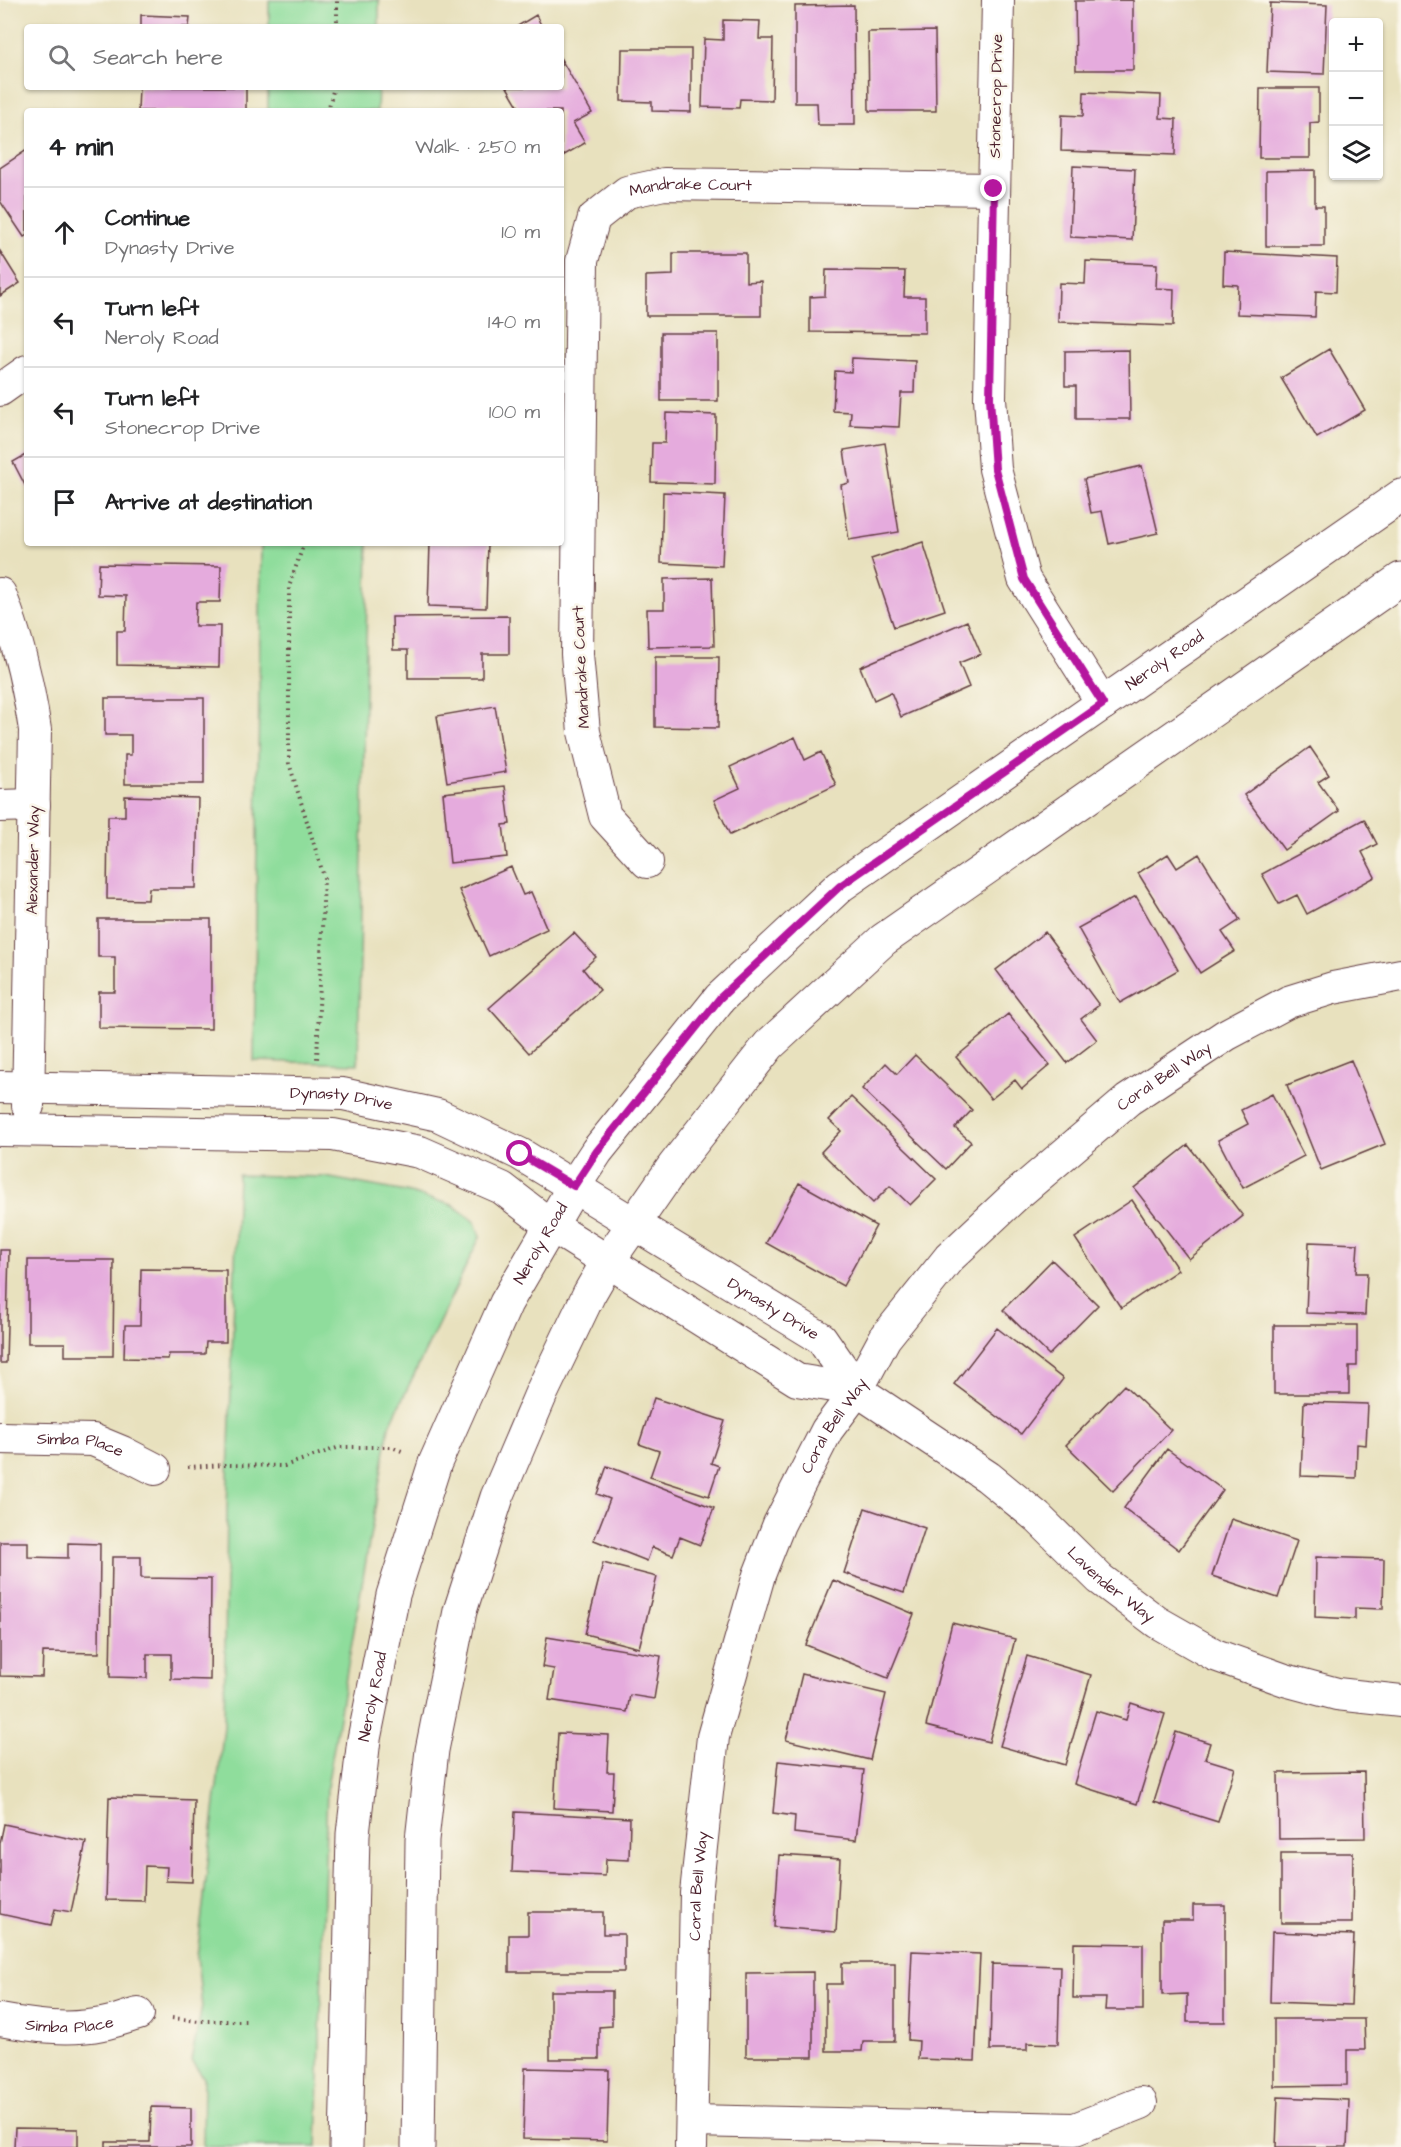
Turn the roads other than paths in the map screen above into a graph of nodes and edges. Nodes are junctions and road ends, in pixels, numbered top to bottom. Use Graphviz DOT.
graph roads {
  1 [pos="998,0"];
  2 [pos="994,189"];
  3 [pos="24,373"];
  4 [pos="0,390"];
  5 [pos="1401,496"];
  6 [pos="1401,579"];
  7 [pos="0,594"];
  8 [pos="1103,704"];
  9 [pos="34,805"];
  10 [pos="0,806"];
  11 [pos="647,862"];
  12 [pos="1401,975"];
  13 [pos="15,1087"];
  14 [pos="14,1131"];
  15 [pos="574,1186"];
  16 [pos="633,1224"];
  17 [pos="549,1225"];
  18 [pos="608,1261"];
  19 [pos="857,1390"];
  20 [pos="0,1438"];
  21 [pos="155,1469"];
  22 [pos="1401,1701"];
  23 [pos="138,2014"];
  24 [pos="0,2020"];
  25 [pos="1141,2103"];
  26 [pos="692,2134"];
  27 [pos="346,2147"];
  28 [pos="418,2147"];
  1 -- 2 [label="street, Stonecrop Drive"];
  2 -- 8 [label="street, Stonecrop Drive"];
  2 -- 11 [label="street, Mandrake Court"];
  3 -- 4 [label="street"];
  5 -- 8 [label="street, Neroly Road"];
  6 -- 16 [label="street"];
  7 -- 9 [label="street, Alexander Way"];
  8 -- 15 [label="street, Neroly Road"];
  9 -- 10 [label="street"];
  9 -- 13 [label="street, Alexander Way"];
  12 -- 19 [label="street, Coral Bell Way"];
  13 -- 14 [label="street, Alexander Way"];
  13 -- 15 [label="street, Dynasty Drive"];
  14 -- 17 [label="street"];
  15 -- 16 [label="street, Dynasty Drive"];
  15 -- 17 [label="street, Neroly Road"];
  16 -- 18 [label="street"];
  16 -- 19 [label="street, Dynasty Drive"];
  17 -- 18 [label="street"];
  17 -- 27 [label="street, Neroly Road"];
  18 -- 19 [label="street"];
  18 -- 28 [label="street"];
  19 -- 22 [label="street, Lavender Way"];
  19 -- 26 [label="street, Coral Bell Way"];
  20 -- 21 [label="street, Simba Place"];
  23 -- 24 [label="street, Simba Place"];
  25 -- 26 [label="street"];
}
